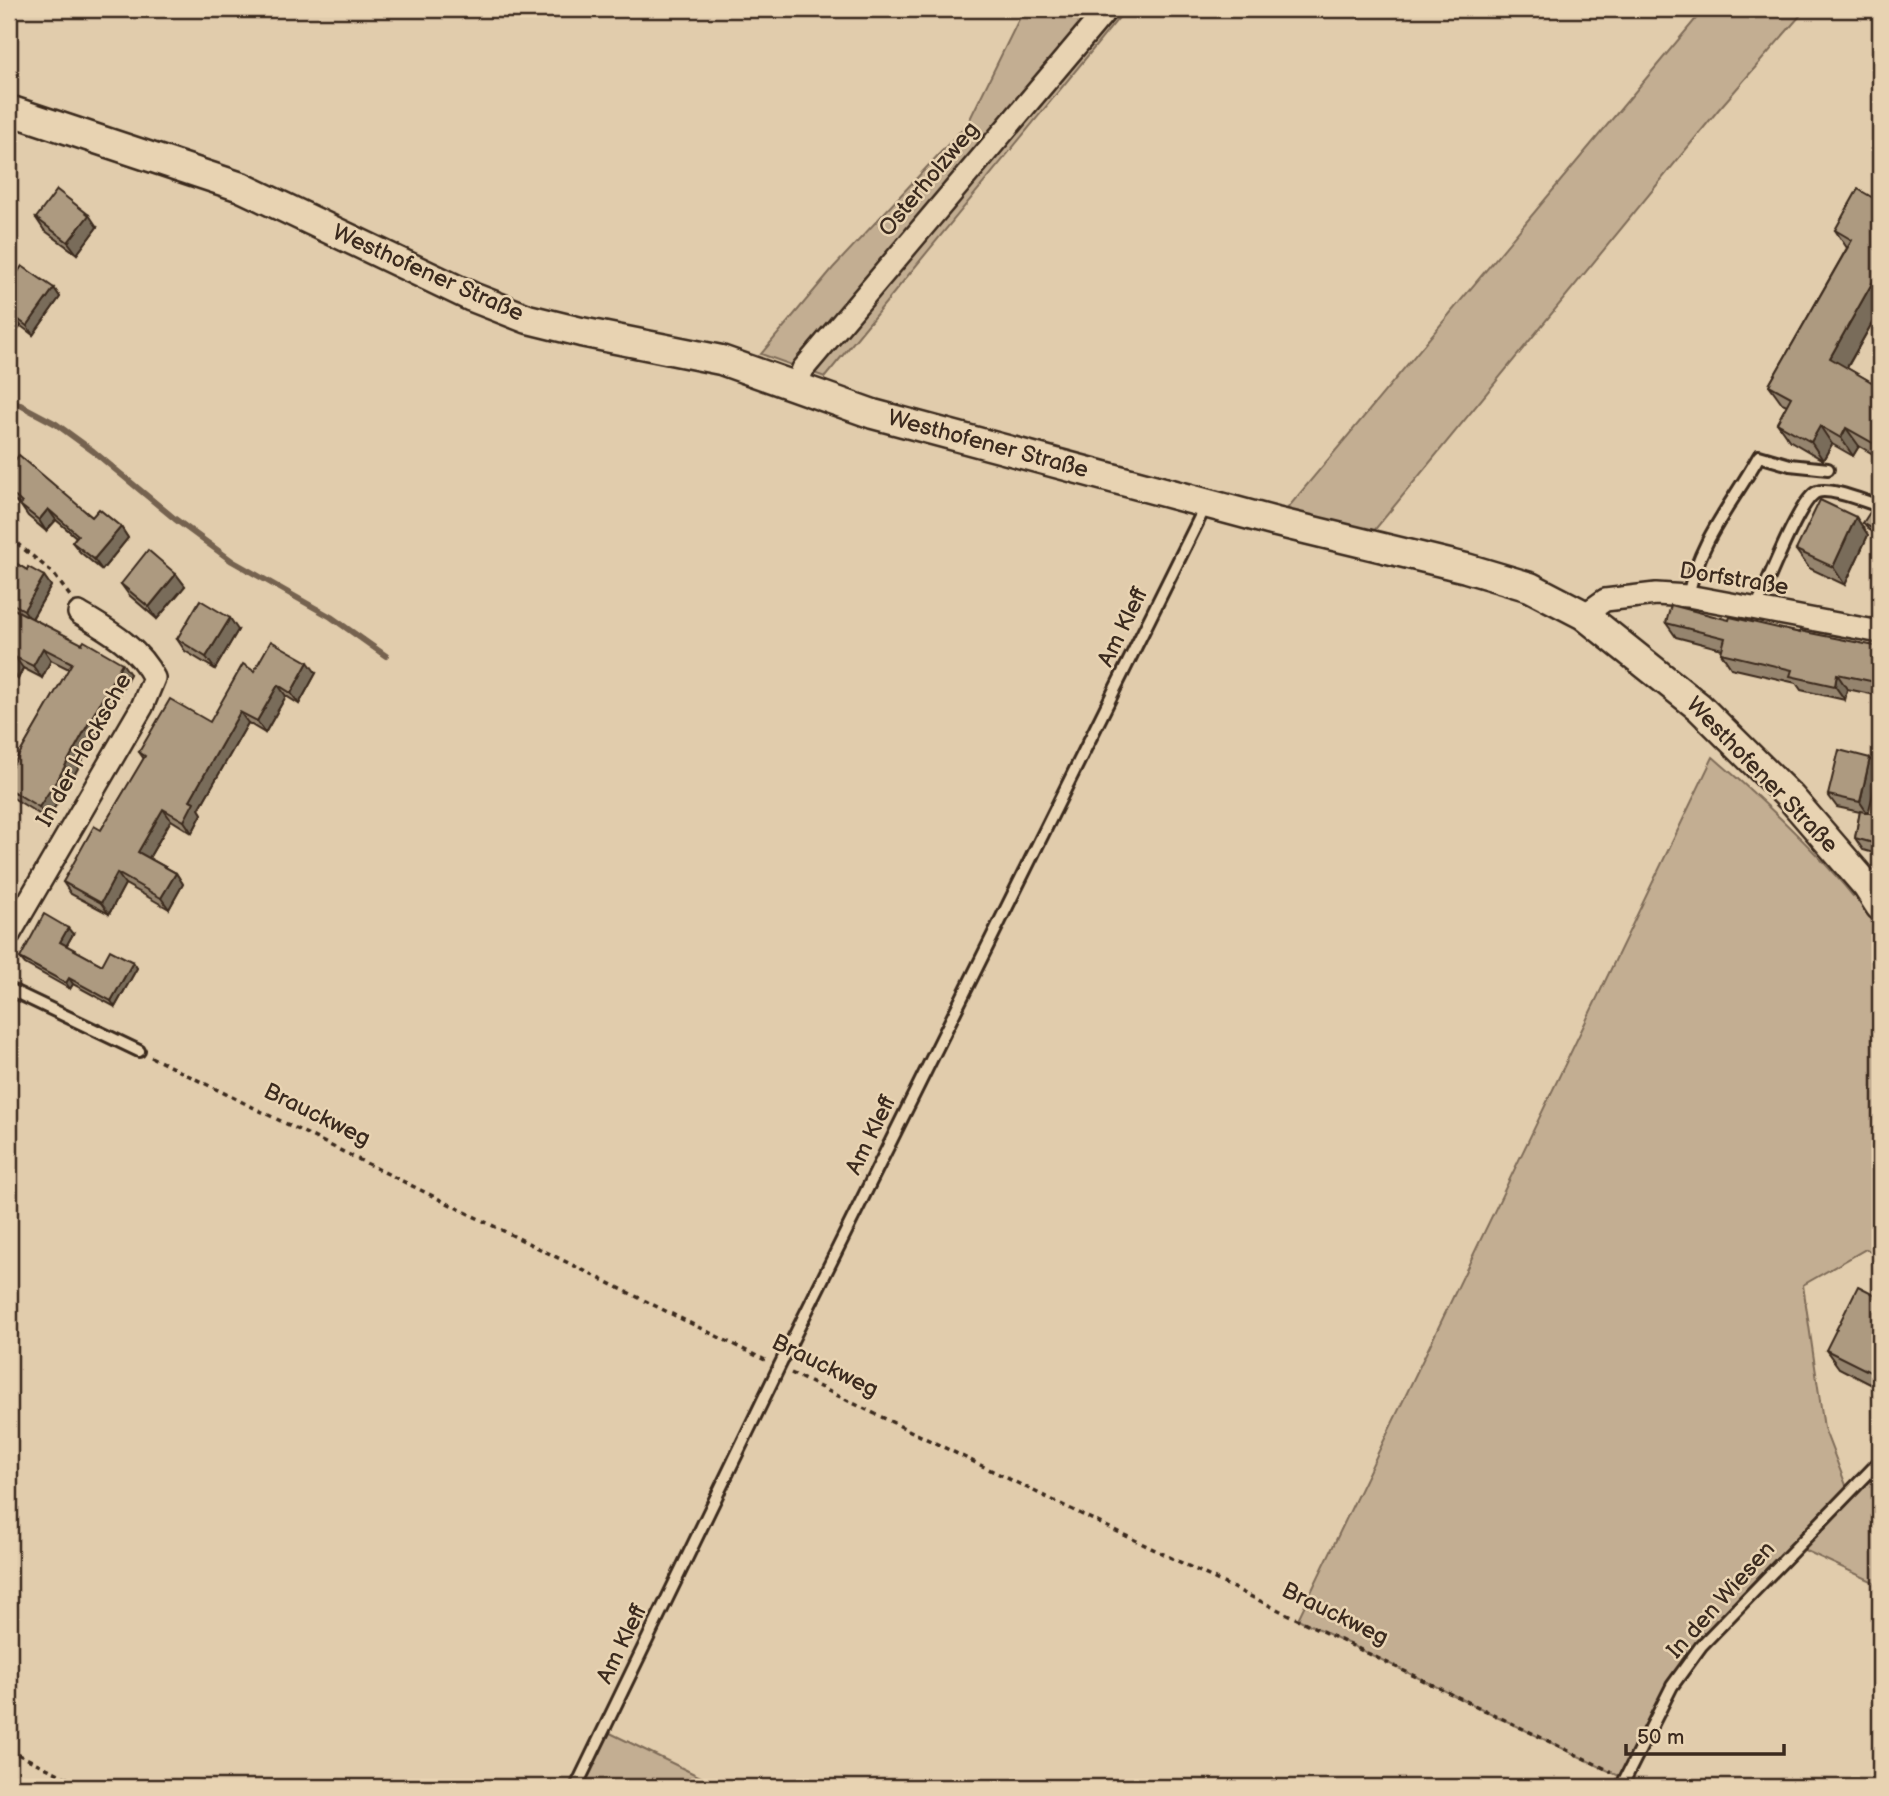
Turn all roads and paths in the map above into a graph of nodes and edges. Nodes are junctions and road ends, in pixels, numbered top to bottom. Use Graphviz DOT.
graph roads {
  1 [pos="1107,9"];
  2 [pos="9,110"];
  3 [pos="1880,193"];
  4 [pos="1867,205"];
  5 [pos="796,386"];
  6 [pos="1828,469"];
  7 [pos="1208,503"];
  8 [pos="1880,506"];
  9 [pos="9,537"];
  10 [pos="1688,596"];
  11 [pos="1756,608"];
  12 [pos="79,613"];
  13 [pos="1584,615"];
  14 [pos="1880,632"];
  15 [pos="1880,906"];
  16 [pos="9,935"];
  17 [pos="9,989"];
  18 [pos="139,1051"];
  19 [pos="779,1367"];
  20 [pos="1880,1461"];
  21 [pos="9,1750"];
  22 [pos="1623,1783"];
  23 [pos="86,1787"];
  24 [pos="576,1787"];
  1 -- 5 [label="street, Osterholzweg"];
  2 -- 5 [label="street, Westhofener Straße"];
  3 -- 4 [label="path"];
  5 -- 7 [label="street, Westhofener Straße"];
  6 -- 10 [label="lane"];
  7 -- 13 [label="street, Westhofener Straße"];
  7 -- 19 [label="lane, Am Kleff"];
  8 -- 11 [label="lane"];
  9 -- 12 [label="path"];
  10 -- 11 [label="street, Dorfstraße"];
  10 -- 13 [label="street, Dorfstraße"];
  11 -- 14 [label="street, Dorfstraße"];
  12 -- 16 [label="street, In der Hocksche"];
  13 -- 15 [label="street, Westhofener Straße"];
  17 -- 18 [label="lane"];
  18 -- 19 [label="path, Brauckweg"];
  19 -- 22 [label="path, Brauckweg"];
  19 -- 24 [label="lane, Am Kleff"];
  20 -- 22 [label="lane, In den Wiesen"];
  21 -- 23 [label="path"];
}
